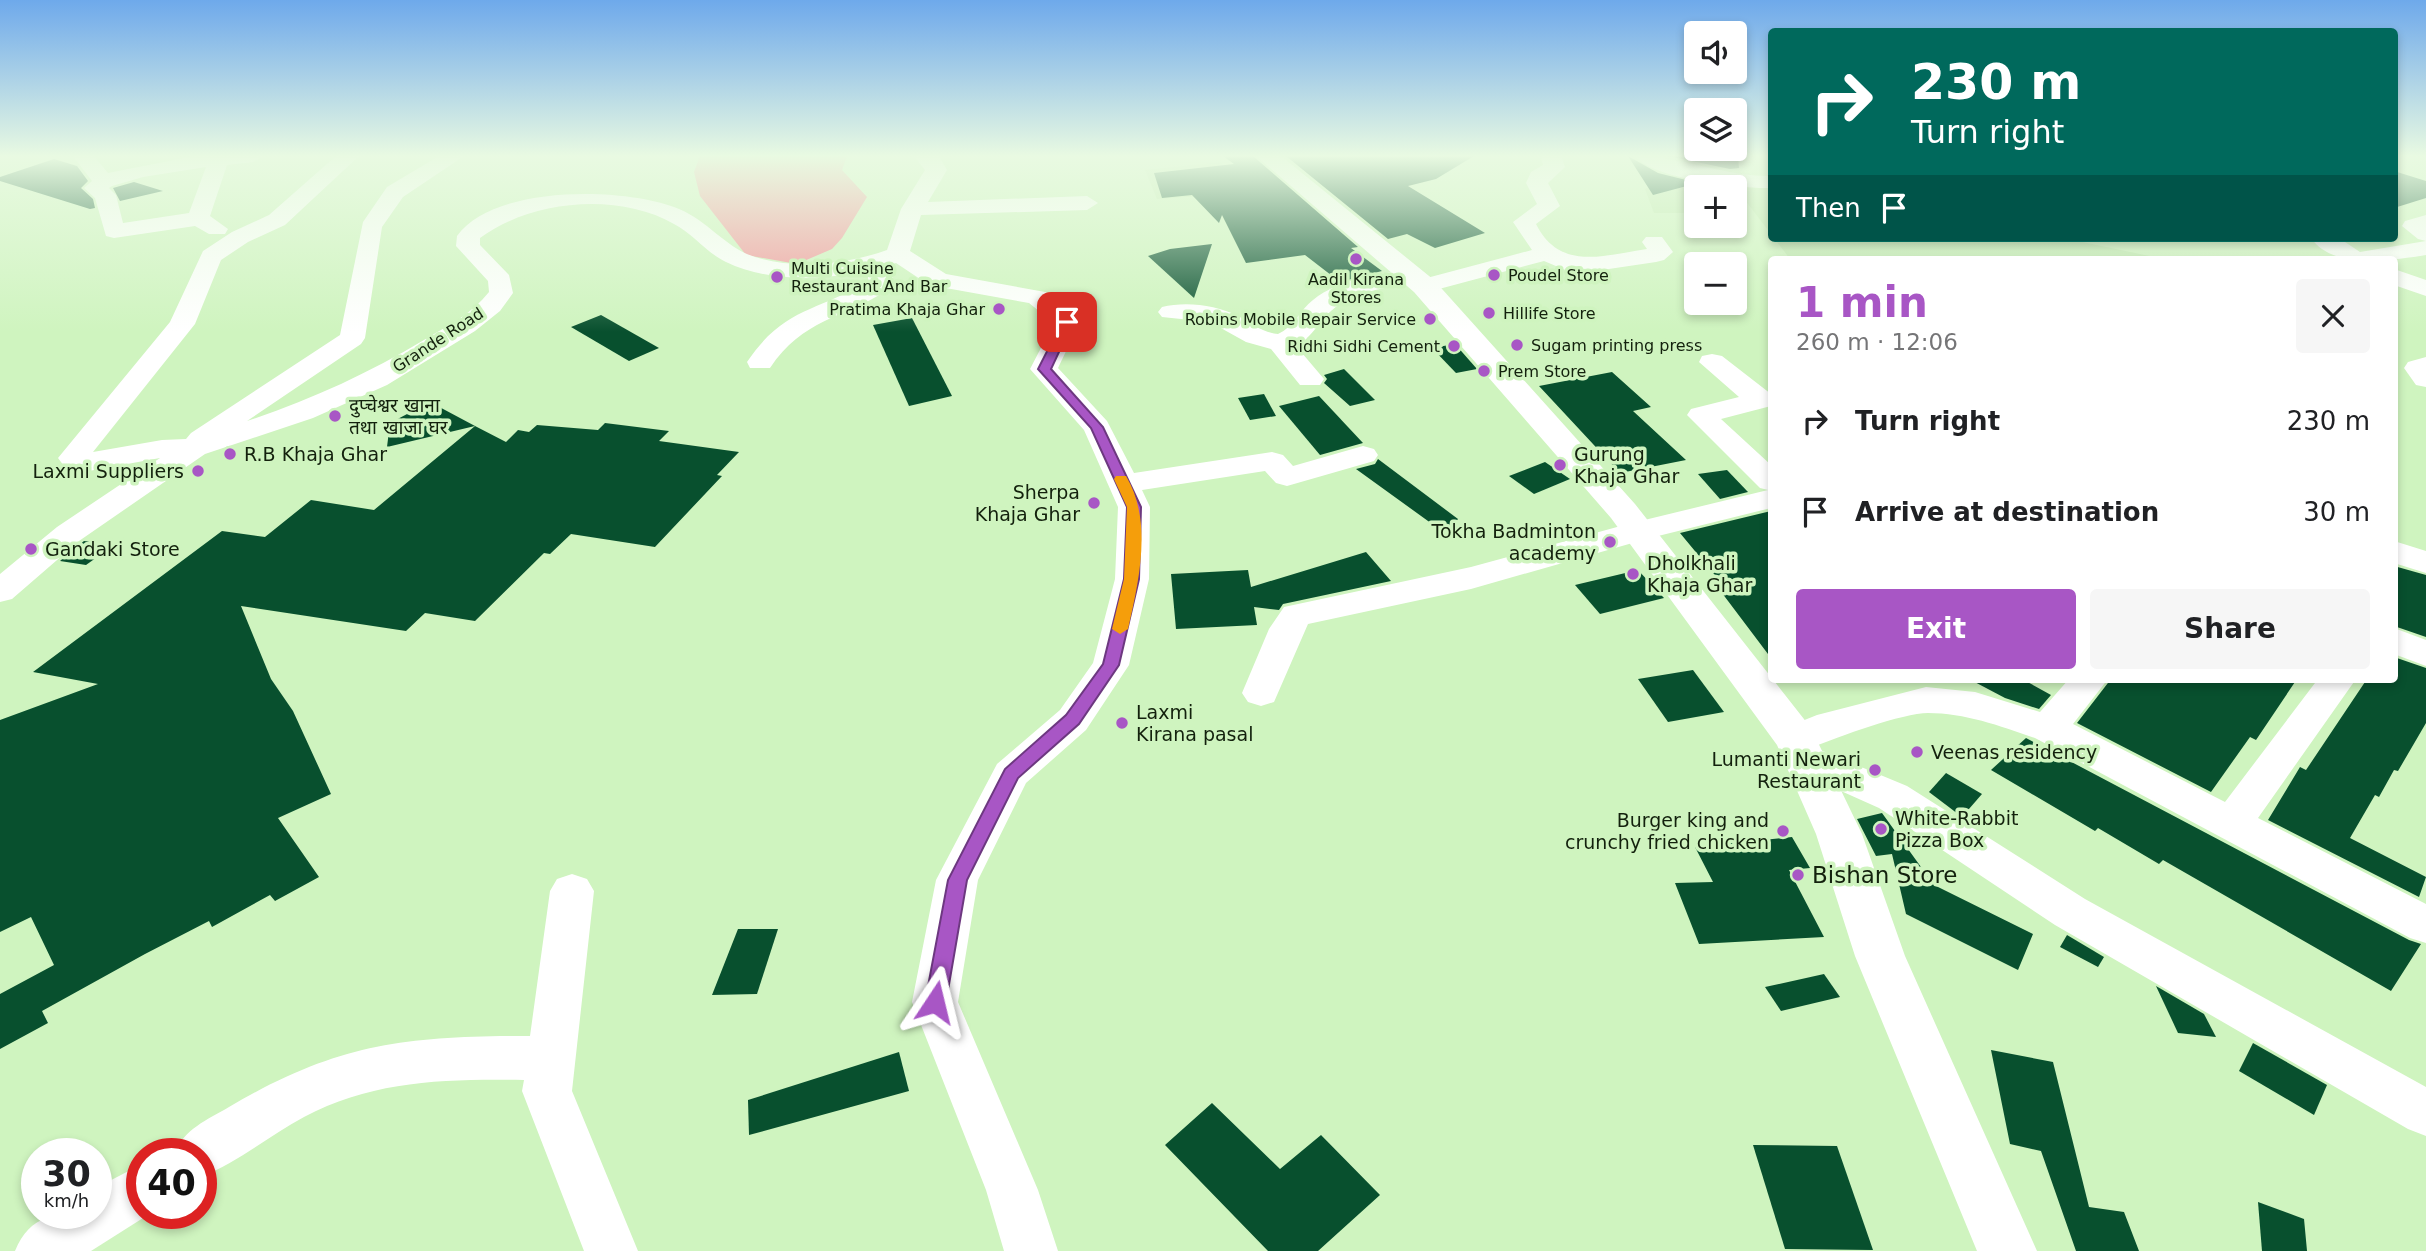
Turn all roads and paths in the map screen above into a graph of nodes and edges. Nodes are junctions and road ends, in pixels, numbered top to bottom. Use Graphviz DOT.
graph roads {
  1 [pos="110,214"];
  2 [pos="200,214"];
  3 [pos="282,214"];
  4 [pos="380,214"];
  5 [pos="504,214"];
  6 [pos="673,214"];
  7 [pos="909,214"];
  8 [pos="1338,214"];
  9 [pos="1536,214"];
  10 [pos="198,219"];
  11 [pos="2426,222"];
  12 [pos="2426,234"];
  13 [pos="240,237"];
  14 [pos="1654,242"];
  15 [pos="2329,242"];
  16 [pos="2426,248"];
  17 [pos="1547,253"];
  18 [pos="2352,256"];
  19 [pos="2376,256"];
  20 [pos="887,258"];
  21 [pos="2398,278"];
  22 [pos="1419,281"];
  23 [pos="2426,289"];
  24 [pos="1171,312"];
  25 [pos="1279,342"];
  26 [pos="760,362"];
  27 [pos="1712,362"];
  28 [pos="2426,365"];
  29 [pos="1310,379"];
  30 [pos="2426,379"];
  31 [pos="195,448"];
  32 [pos="1363,455"];
  33 [pos="1768,479"];
  34 [pos="1123,484"];
  35 [pos="1768,500"];
  36 [pos="1639,531"];
  37 [pos="2398,552"];
  38 [pos="2426,563"];
  39 [pos="0,591"];
  40 [pos="2398,642"];
  41 [pos="2426,654"];
  42 [pos="2086,683"];
  43 [pos="2335,683"];
  44 [pos="1261,693"];
  45 [pos="2048,727"];
  46 [pos="1802,749"];
  47 [pos="2233,822"];
  48 [pos="572,891"];
  49 [pos="2426,925"];
  50 [pos="552,1058"];
  51 [pos="2426,1112"];
  52 [pos="217,1142"];
  53 [pos="126,1199"];
  54 [pos="42,1251"];
  55 [pos="611,1251"];
  56 [pos="1031,1251"];
  57 [pos="2007,1251"];
  1 -- 10 [label="street"];
  2 -- 10 [label="street"];
  3 -- 13 [label="street"];
  4 -- 31 [label="street"];
  5 -- 31 [label="street, Grande Road"];
  6 -- 20 [label="street, Grande Road"];
  7 -- 20 [label="street"];
  8 -- 22 [label="main road"];
  9 -- 17 [label="street"];
  10 -- 13 [label="street"];
  11 -- 12 [label="street"];
  13 -- 31 [label="street"];
  14 -- 17 [label="street"];
  15 -- 18 [label="street"];
  16 -- 19 [label="street"];
  17 -- 22 [label="street"];
  20 -- 26 [label="street"];
  20 -- 34 [label="street"];
  21 -- 23 [label="street"];
  22 -- 25 [label="street"];
  22 -- 36 [label="main road"];
  24 -- 25 [label="street"];
  25 -- 29 [label="street"];
  27 -- 33 [label="street"];
  28 -- 30 [label="street"];
  31 -- 39 [label="street, Grande Road"];
  32 -- 34 [label="street"];
  34 -- 56 [label="street"];
  35 -- 36 [label="street"];
  36 -- 44 [label="street"];
  36 -- 46 [label="main road"];
  37 -- 38 [label="street"];
  40 -- 41 [label="street"];
  42 -- 45 [label="street"];
  43 -- 47 [label="street"];
  45 -- 46 [label="street"];
  45 -- 47 [label="street"];
  46 -- 51 [label="street"];
  46 -- 57 [label="main road"];
  47 -- 49 [label="street"];
  48 -- 50 [label="street"];
  50 -- 52 [label="street"];
  50 -- 55 [label="street"];
  53 -- 54 [label="street"];
}
